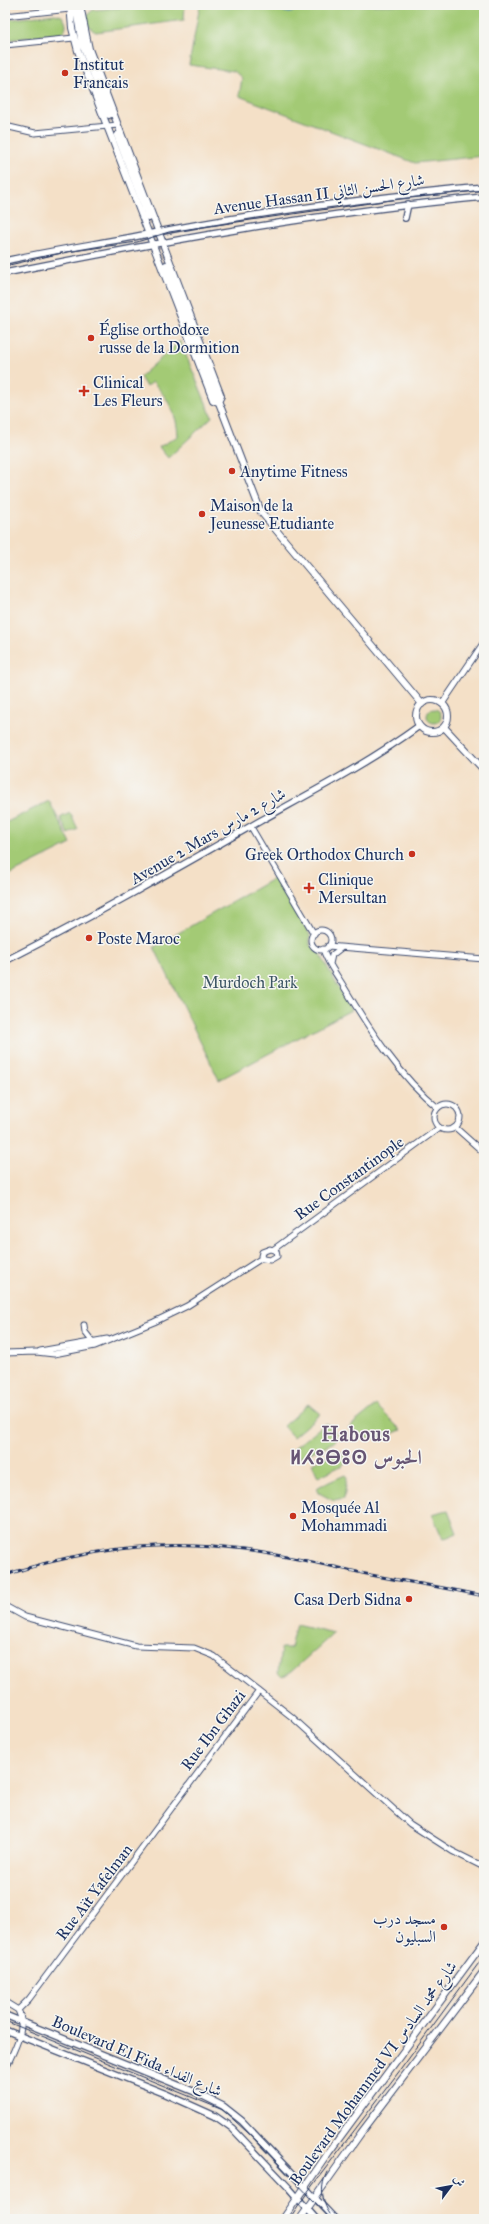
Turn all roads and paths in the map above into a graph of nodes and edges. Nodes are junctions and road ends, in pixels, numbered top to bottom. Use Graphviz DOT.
graph roads {
  1 [pos="80,5"];
  2 [pos="71,6"];
  3 [pos="5,16"];
  4 [pos="74,38"];
  5 [pos="5,45"];
  6 [pos="109,115"];
  7 [pos="118,125"];
  8 [pos="5,126"];
  9 [pos="108,126"];
  10 [pos="117,135"];
  11 [pos="484,187"];
  12 [pos="484,197"];
  13 [pos="408,204"];
  14 [pos="149,218"];
  15 [pos="405,218"];
  16 [pos="158,230"];
  17 [pos="148,233"];
  18 [pos="162,242"];
  19 [pos="153,245"];
  20 [pos="5,261"];
  21 [pos="166,265"];
  22 [pos="5,273"];
  23 [pos="218,402"];
  24 [pos="484,642"];
  25 [pos="422,704"];
  26 [pos="442,704"];
  27 [pos="419,726"];
  28 [pos="444,727"];
  29 [pos="484,770"];
  30 [pos="251,827"];
  31 [pos="314,934"];
  32 [pos="326,948"];
  33 [pos="341,948"];
  34 [pos="484,959"];
  35 [pos="5,961"];
  36 [pos="330,964"];
  37 [pos="438,1108"];
  38 [pos="439,1128"];
  39 [pos="456,1128"];
  40 [pos="484,1153"];
  41 [pos="274,1249"];
  42 [pos="262,1258"];
  43 [pos="84,1325"];
  44 [pos="108,1339"];
  45 [pos="92,1341"];
  46 [pos="36,1352"];
  47 [pos="5,1353"];
  48 [pos="7,1607"];
  49 [pos="5,1614"];
  50 [pos="259,1690"];
  51 [pos="188,1786"];
  52 [pos="484,1867"];
  53 [pos="484,1942"];
  54 [pos="484,1971"];
  55 [pos="5,2002"];
  56 [pos="18,2010"];
  57 [pos="5,2015"];
  58 [pos="20,2021"];
  59 [pos="5,2030"];
  60 [pos="19,2035"];
  61 [pos="5,2070"];
  62 [pos="306,2187"];
  63 [pos="298,2197"];
  64 [pos="315,2197"];
  65 [pos="307,2208"];
  66 [pos="283,2219"];
  67 [pos="300,2219"];
  68 [pos="316,2219"];
  69 [pos="335,2219"];
  1 -- 7 [label="main road"];
  2 -- 3 [label="street"];
  2 -- 4 [label="main road"];
  2 -- 6 [label="main road"];
  4 -- 5 [label="street"];
  4 -- 9 [label="main road"];
  7 -- 9 [label="street"];
  7 -- 16 [label="main road"];
  8 -- 9 [label="street"];
  9 -- 17 [label="main road"];
  10 -- 14 [label="main road"];
  11 -- 16 [label="main road, Avenue Hassan II شارع الحسن الثاني"];
  12 -- 13 [label="main road, Avenue Hassan II شارع الحسن الثاني"];
  13 -- 15 [label="main road"];
  13 -- 18 [label="main road, Avenue Hassan II شارع الحسن الثاني"];
  16 -- 17 [label="main road, Avenue Hassan II شارع الحسن الثاني"];
  16 -- 18 [label="main road"];
  17 -- 19 [label="main road"];
  17 -- 20 [label="main road, Avenue Hassan II شارع الحسن الثاني"];
  18 -- 19 [label="main road, Avenue Hassan II شارع الحسن الثاني"];
  18 -- 23 [label="main road"];
  19 -- 22 [label="main road, Avenue Hassan II شارع الحسن الثاني"];
  19 -- 23 [label="main road"];
  21 -- 23 [label="main road"];
  23 -- 25 [label="main road"];
  24 -- 26 [label="street"];
  25 -- 26 [label="main road"];
  25 -- 27 [label="main road"];
  26 -- 28 [label="main road"];
  27 -- 28 [label="main road"];
  27 -- 30 [label="main road, Avenue 2 Mars شارع 2 مارس"];
  28 -- 29 [label="main road"];
  30 -- 31 [label="street"];
  30 -- 35 [label="main road, Avenue 2 Mars شارع 2 مارس"];
  31 -- 32 [label="street"];
  31 -- 32 [label="street"];
  32 -- 33 [label="street"];
  32 -- 36 [label="street"];
  33 -- 34 [label="street"];
  33 -- 36 [label="street"];
  36 -- 37 [label="street"];
  37 -- 38 [label="street"];
  37 -- 39 [label="street"];
  38 -- 39 [label="street"];
  38 -- 41 [label="street, Rue Constantinople"];
  39 -- 40 [label="street"];
  41 -- 42 [label="street, Rue Constantinople"];
  41 -- 42 [label="street"];
  42 -- 44 [label="street"];
  43 -- 45 [label="street"];
  44 -- 45 [label="street"];
  44 -- 46 [label="street"];
  45 -- 46 [label="street"];
  46 -- 47 [label="street"];
  48 -- 49 [label="street"];
  48 -- 50 [label="street"];
  50 -- 51 [label="street, Rue Ibn Ghazi"];
  50 -- 52 [label="street"];
  51 -- 56 [label="street, Rue Aït Yafelman"];
  53 -- 62 [label="main road, Boulevard Mohammed VI شارع محمد السادس"];
  54 -- 64 [label="main road, Boulevard Mohammed VI شارع محمد السادس"];
  55 -- 56 [label="street"];
  56 -- 58 [label="street"];
  57 -- 58 [label="main road, Boulevard El Fida شارع الفداء"];
  58 -- 60 [label="street"];
  58 -- 62 [label="main road, Boulevard El Fida شارع الفداء"];
  59 -- 60 [label="main road, Boulevard El Fida شارع الفداء"];
  60 -- 61 [label="street"];
  60 -- 63 [label="main road, Boulevard El Fida شارع الفداء"];
  62 -- 63 [label="main road, Boulevard Mohammed VI شارع محمد السادس"];
  62 -- 64 [label="main road, Boulevard El Fida شارع الفداء"];
  63 -- 65 [label="main road, Boulevard El Fida شارع الفداء"];
  63 -- 66 [label="main road, Boulevard Mohammed VI شارع محمد السادس"];
  64 -- 65 [label="main road, Boulevard Mohammed VI شارع محمد السادس"];
  64 -- 69 [label="main road, Boulevard El Fida شارع الفداء"];
  65 -- 67 [label="main road, Boulevard Mohammed VI شارع محمد السادس"];
  65 -- 68 [label="main road, Boulevard El Fida شارع الفداء"];
}
